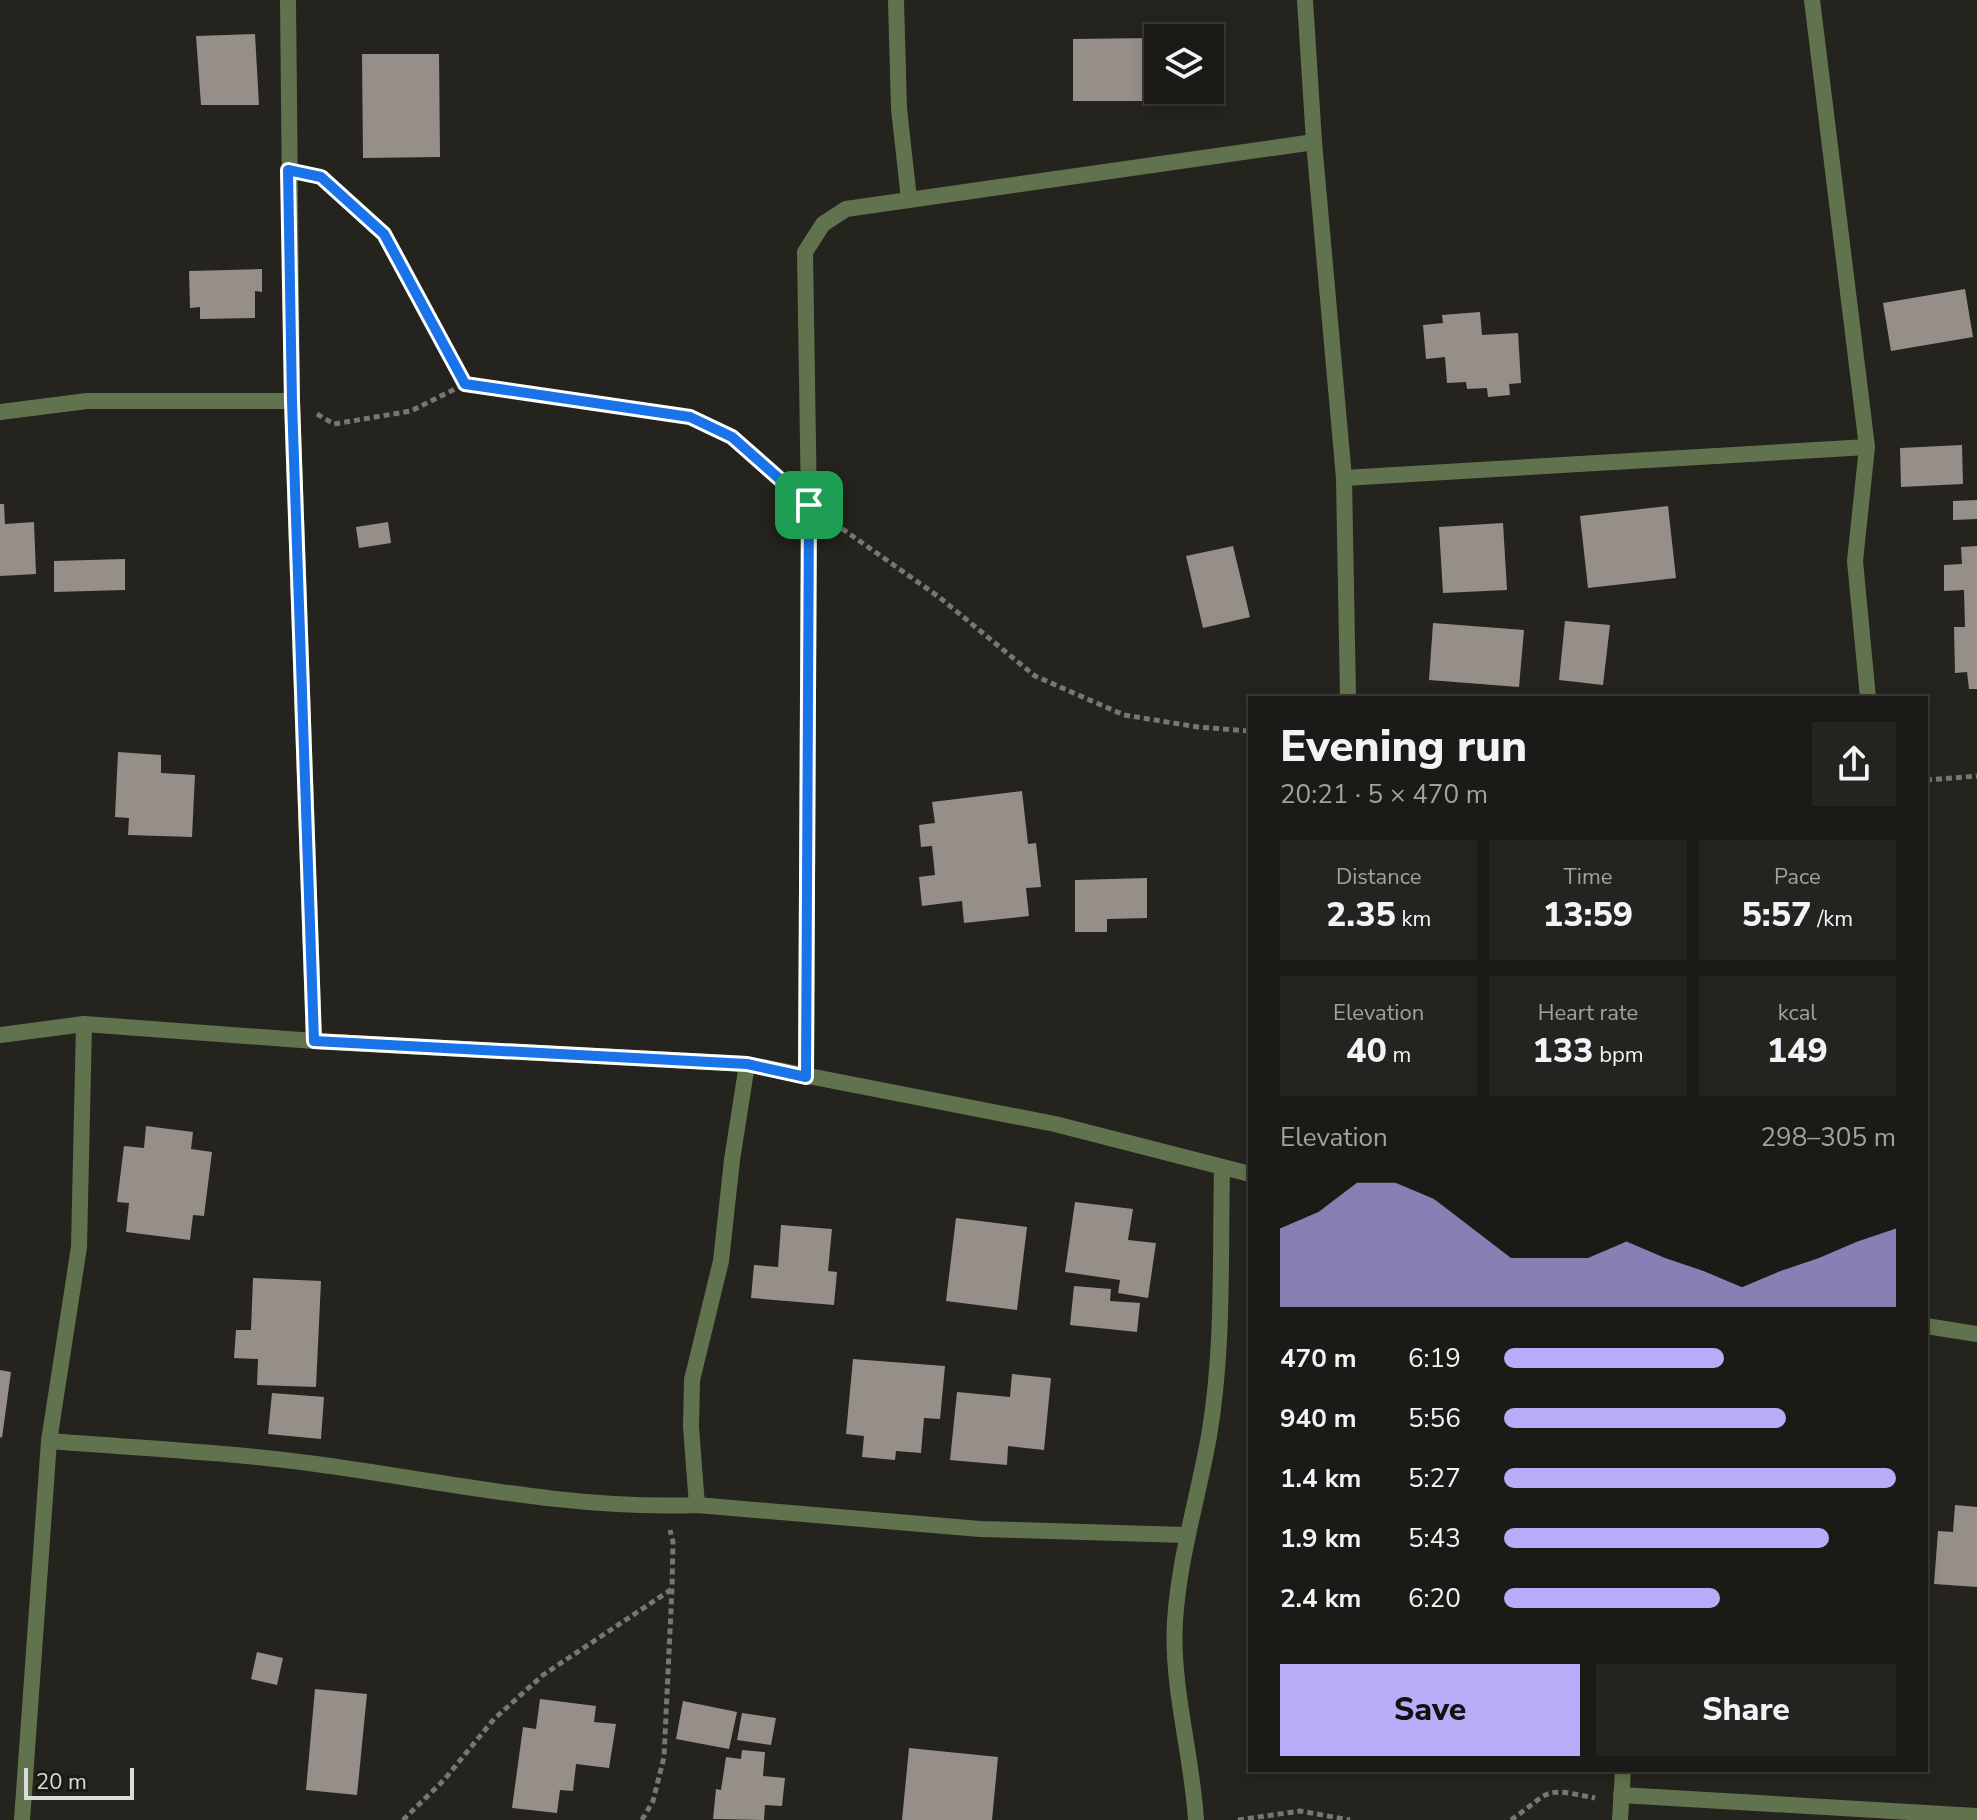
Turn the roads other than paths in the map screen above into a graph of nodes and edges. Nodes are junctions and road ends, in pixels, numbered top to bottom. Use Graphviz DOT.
graph roads {
  1 [pos="288,0"];
  2 [pos="896,0"];
  3 [pos="1305,0"];
  4 [pos="1812,0"];
  5 [pos="1314,142"];
  6 [pos="909,199"];
  7 [pos="292,401"];
  8 [pos="0,412"];
  9 [pos="1867,447"];
  10 [pos="1344,478"];
  11 [pos="1348,696"];
  12 [pos="1868,696"];
  13 [pos="84,1024"];
  14 [pos="0,1035"];
  15 [pos="314,1041"];
  16 [pos="747,1064"];
  17 [pos="806,1077"];
  18 [pos="1222,1169"];
  19 [pos="1248,1174"];
  20 [pos="1928,1326"];
  21 [pos="1977,1334"];
  22 [pos="49,1441"];
  23 [pos="697,1505"];
  24 [pos="1186,1535"];
  25 [pos="1623,1772"];
  26 [pos="1621,1799"];
  27 [pos="1977,1816"];
  28 [pos="22,1820"];
  29 [pos="1196,1820"];
  30 [pos="1620,1820"];
  1 -- 7 [label="street"];
  2 -- 6 [label="street"];
  3 -- 5 [label="street"];
  4 -- 9 [label="street"];
  5 -- 6 [label="street"];
  5 -- 10 [label="street"];
  6 -- 17 [label="street"];
  7 -- 8 [label="street"];
  7 -- 15 [label="street"];
  9 -- 10 [label="street"];
  9 -- 12 [label="street"];
  10 -- 11 [label="street"];
  13 -- 14 [label="street"];
  13 -- 15 [label="street"];
  13 -- 22 [label="street"];
  15 -- 16 [label="street"];
  16 -- 17 [label="street"];
  16 -- 23 [label="street"];
  17 -- 18 [label="street"];
  18 -- 19 [label="street"];
  18 -- 24 [label="street"];
  20 -- 21 [label="street"];
  22 -- 23 [label="street"];
  22 -- 28 [label="street"];
  23 -- 24 [label="street"];
  24 -- 29 [label="street"];
  25 -- 26 [label="street"];
  26 -- 27 [label="street"];
  26 -- 30 [label="street"];
}
